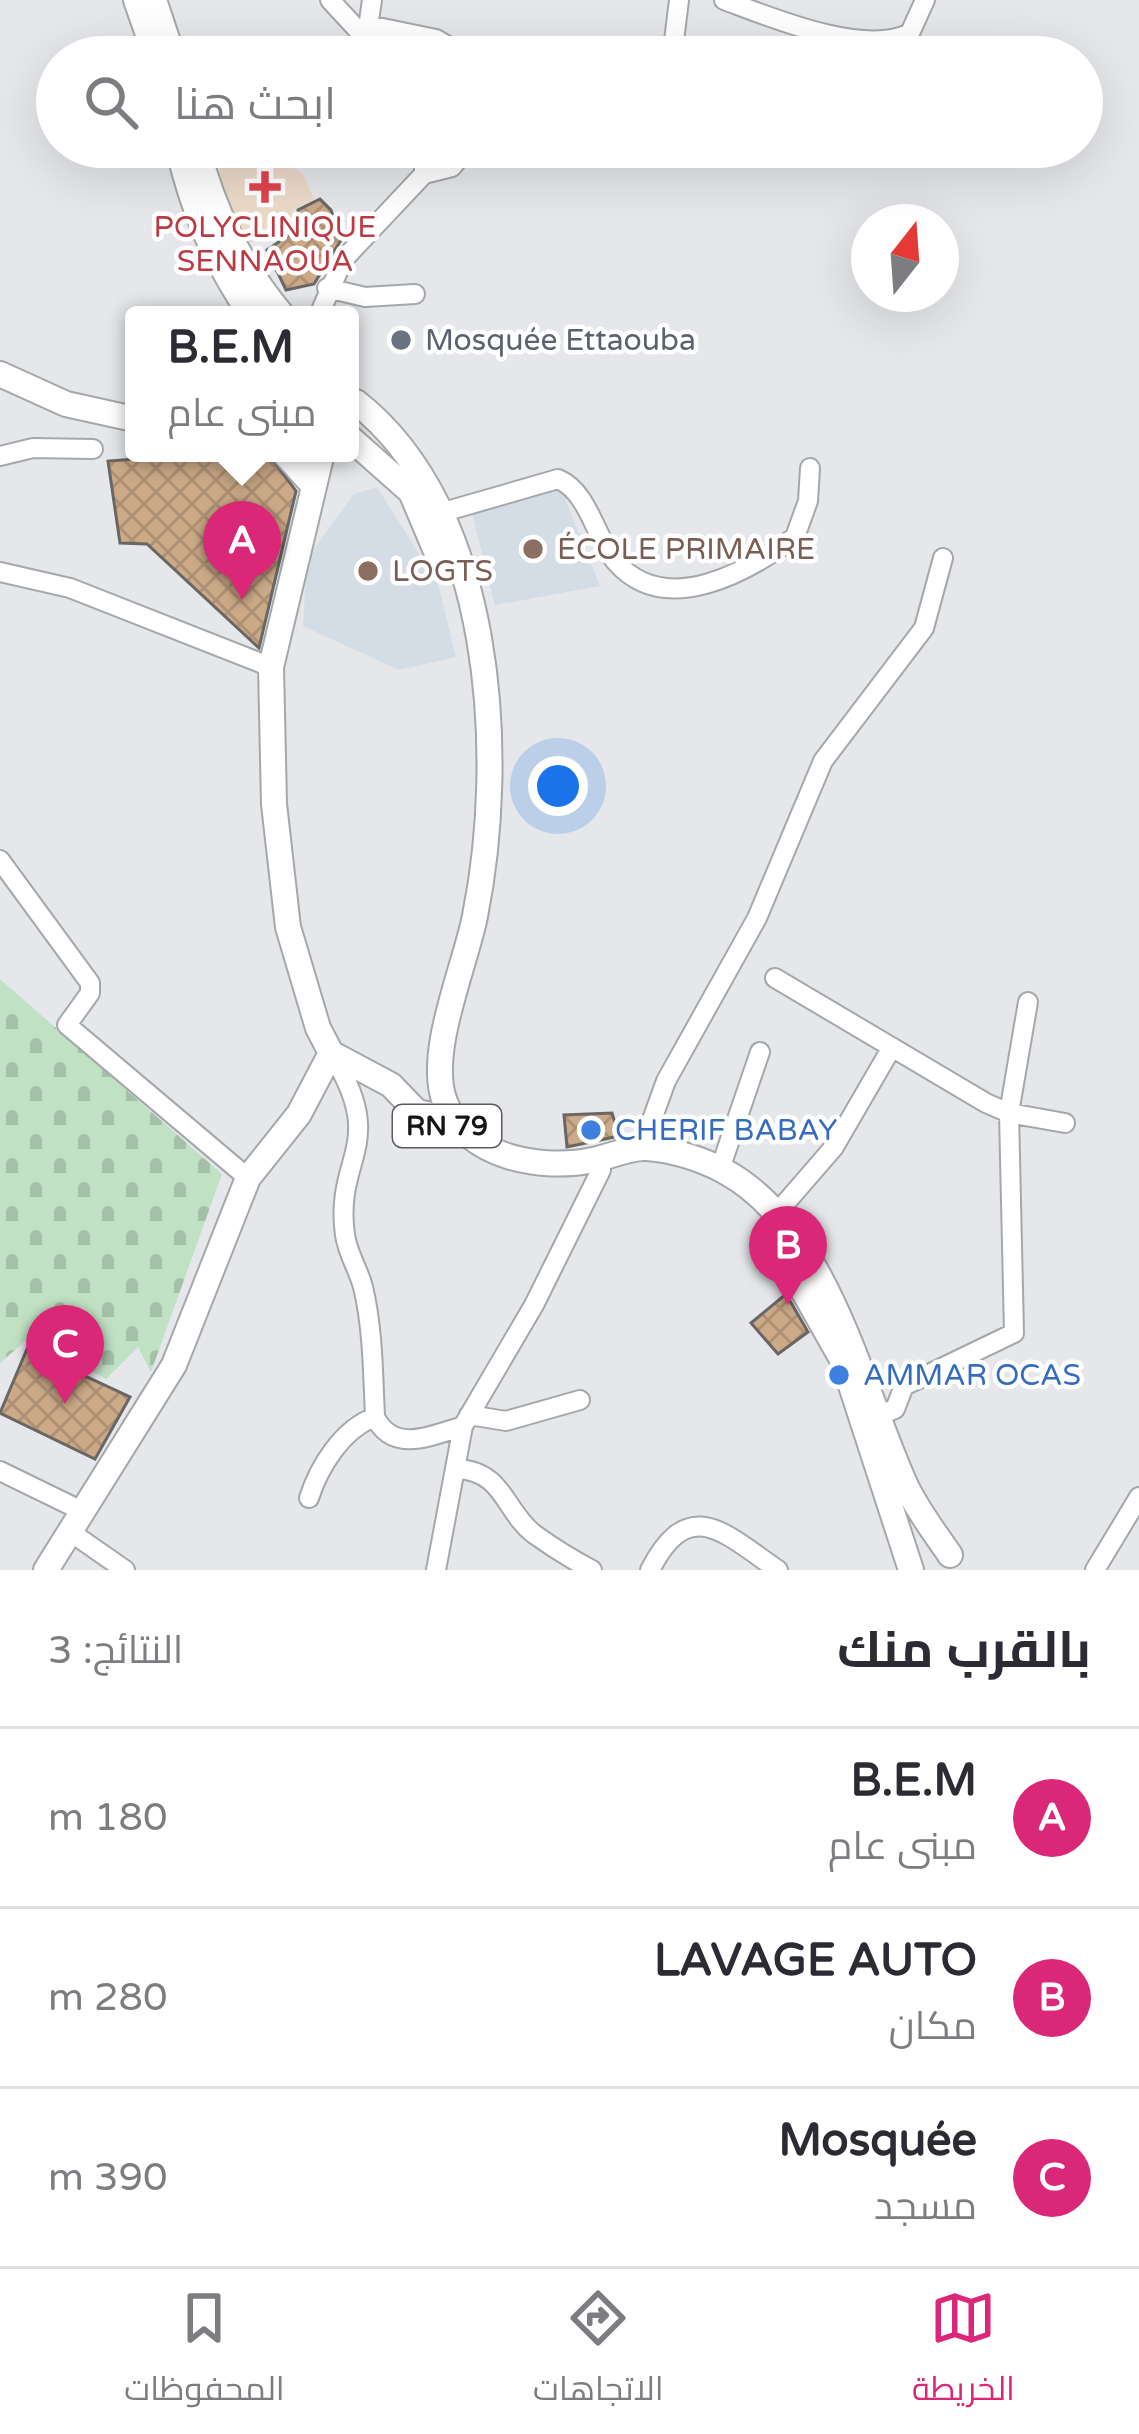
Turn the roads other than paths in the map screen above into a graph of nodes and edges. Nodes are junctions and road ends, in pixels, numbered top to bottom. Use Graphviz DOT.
graph roads {
  1 [pos="136,0"];
  2 [pos="154,0"];
  3 [pos="330,0"];
  4 [pos="372,0"];
  5 [pos="679,0"];
  6 [pos="724,0"];
  7 [pos="926,0"];
  8 [pos="149,36"];
  9 [pos="166,36"];
  10 [pos="365,36"];
  11 [pos="369,36"];
  12 [pos="675,36"];
  13 [pos="852,36"];
  14 [pos="902,36"];
  15 [pos="183,168"];
  16 [pos="204,168"];
  17 [pos="424,168"];
  18 [pos="445,168"];
  19 [pos="424,174"];
  20 [pos="327,288"];
  21 [pos="415,294"];
  22 [pos="245,306"];
  23 [pos="276,306"];
  24 [pos="322,306"];
  25 [pos="0,374"];
  26 [pos="0,391"];
  27 [pos="359,410"];
  28 [pos="125,417"];
  29 [pos="125,432"];
  30 [pos="359,445"];
  31 [pos="93,449"];
  32 [pos="0,456"];
  33 [pos="292,462"];
  34 [pos="319,462"];
  35 [pos="810,468"];
  36 [pos="311,483"];
  37 [pos="434,515"];
  38 [pos="943,558"];
  39 [pos="0,572"];
  40 [pos="271,667"];
  41 [pos="0,860"];
  42 [pos="775,978"];
  43 [pos="1028,1002"];
  44 [pos="892,1047"];
  45 [pos="760,1052"];
  46 [pos="331,1053"];
  47 [pos="1010,1113"];
  48 [pos="441,1117"];
  49 [pos="1065,1123"];
  50 [pos="642,1148"];
  51 [pos="720,1169"];
  52 [pos="601,1170"];
  53 [pos="248,1178"];
  54 [pos="776,1214"];
  55 [pos="580,1400"];
  56 [pos="881,1414"];
  57 [pos="375,1417"];
  58 [pos="466,1420"];
  59 [pos="457,1469"];
  60 [pos="0,1472"];
  61 [pos="1139,1497"];
  62 [pos="309,1498"];
  63 [pos="75,1521"];
  64 [pos="957,1563"];
  65 [pos="46,1570"];
  66 [pos="125,1570"];
  67 [pos="436,1570"];
  68 [pos="590,1570"];
  69 [pos="650,1570"];
  70 [pos="778,1570"];
  71 [pos="914,1570"];
  72 [pos="1095,1570"];
  1 -- 8 [label="main road"];
  2 -- 9 [label="main road"];
  3 -- 10 [label="street"];
  4 -- 11 [label="street"];
  5 -- 12 [label="street"];
  6 -- 13 [label="street"];
  7 -- 14 [label="street"];
  15 -- 22 [label="main road"];
  16 -- 23 [label="main road"];
  17 -- 19 [label="street"];
  18 -- 19 [label="street"];
  19 -- 20 [label="street"];
  20 -- 21 [label="street"];
  20 -- 24 [label="street"];
  25 -- 28 [label="main road"];
  26 -- 29 [label="main road"];
  27 -- 37 [label="main road"];
  30 -- 37 [label="main road, RN 79"];
  31 -- 32 [label="street"];
  33 -- 36 [label="main road"];
  34 -- 36 [label="main road"];
  35 -- 37 [label="street"];
  36 -- 40 [label="main road"];
  37 -- 48 [label="main road, RN 79"];
  37 -- 50 [label="main road"];
  38 -- 50 [label="street"];
  39 -- 40 [label="street"];
  40 -- 46 [label="main road"];
  41 -- 53 [label="street"];
  42 -- 44 [label="street"];
  43 -- 47 [label="street"];
  44 -- 47 [label="street"];
  44 -- 54 [label="street"];
  45 -- 51 [label="street"];
  46 -- 48 [label="main road"];
  46 -- 53 [label="main road"];
  46 -- 57 [label="street"];
  47 -- 49 [label="street"];
  47 -- 56 [label="street"];
  48 -- 52 [label="main road, RN 79"];
  50 -- 51 [label="main road"];
  51 -- 54 [label="main road"];
  52 -- 58 [label="street"];
  52 -- 71 [label="main road, RN 79"];
  53 -- 63 [label="main road"];
  54 -- 56 [label="main road"];
  55 -- 58 [label="street"];
  56 -- 64 [label="main road"];
  57 -- 58 [label="street"];
  57 -- 62 [label="street"];
  58 -- 59 [label="street"];
  59 -- 67 [label="street"];
  59 -- 68 [label="street"];
  60 -- 63 [label="street"];
  61 -- 72 [label="street"];
  63 -- 65 [label="main road"];
  63 -- 66 [label="street"];
  64 -- 71 [label="main road"];
  69 -- 70 [label="street"];
}
